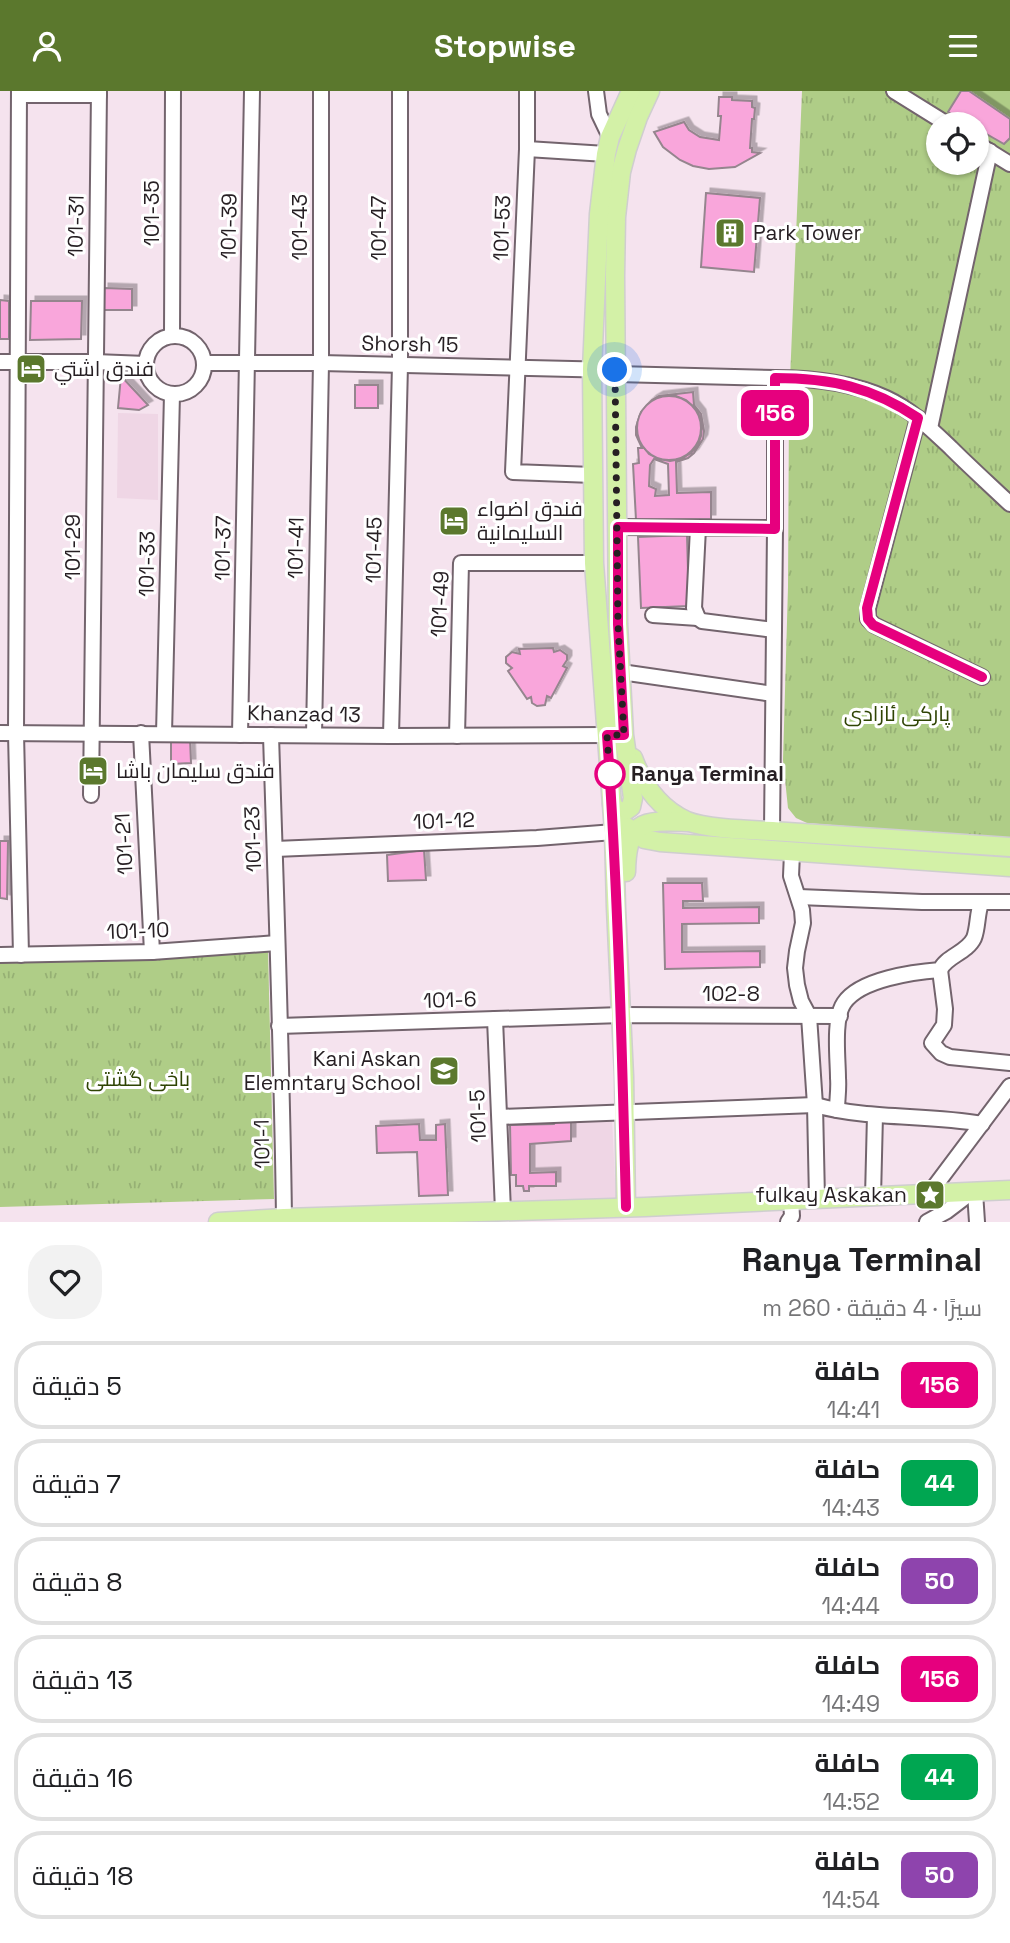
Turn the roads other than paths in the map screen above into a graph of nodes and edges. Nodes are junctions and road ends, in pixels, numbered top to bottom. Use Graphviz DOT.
graph roads {
  1 [pos="173,91"];
  2 [pos="252,91"];
  3 [pos="321,91"];
  4 [pos="400,91"];
  5 [pos="527,91"];
  6 [pos="596,91"];
  7 [pos="631,91"];
  8 [pos="650,91"];
  9 [pos="894,91"];
  10 [pos="19,93"];
  11 [pos="99,93"];
  12 [pos="928,112"];
  13 [pos="608,146"];
  14 [pos="527,149"];
  15 [pos="990,151"];
  16 [pos="1010,164"];
  17 [pos="172,336"];
  18 [pos="0,362"];
  19 [pos="18,362"];
  20 [pos="95,362"];
  21 [pos="248,362"];
  22 [pos="205,363"];
  23 [pos="321,363"];
  24 [pos="146,364"];
  25 [pos="400,365"];
  26 [pos="518,367"];
  27 [pos="592,369"];
  28 [pos="615,372"];
  29 [pos="775,378"];
  30 [pos="172,394"];
  31 [pos="918,418"];
  32 [pos="930,428"];
  33 [pos="593,475"];
  34 [pos="1010,504"];
  35 [pos="618,527"];
  36 [pos="698,528"];
  37 [pos="775,529"];
  38 [pos="594,563"];
  39 [pos="653,615"];
  40 [pos="698,618"];
  41 [pos="774,630"];
  42 [pos="621,672"];
  43 [pos="982,677"];
  44 [pos="773,694"];
  45 [pos="0,733"];
  46 [pos="16,733"];
  47 [pos="92,733"];
  48 [pos="141,733"];
  49 [pos="164,734"];
  50 [pos="240,734"];
  51 [pos="271,734"];
  52 [pos="314,735"];
  53 [pos="616,735"];
  54 [pos="391,736"];
  55 [pos="457,736"];
  56 [pos="92,795"];
  57 [pos="612,804"];
  58 [pos="690,823"];
  59 [pos="772,831"];
  60 [pos="614,832"];
  61 [pos="634,833"];
  62 [pos="1010,847"];
  63 [pos="275,849"];
  64 [pos="792,853"];
  65 [pos="1010,867"];
  66 [pos="799,897"];
  67 [pos="1010,902"];
  68 [pos="981,903"];
  69 [pos="277,943"];
  70 [pos="152,952"];
  71 [pos="0,955"];
  72 [pos="21,955"];
  73 [pos="940,970"];
  74 [pos="842,1010"];
  75 [pos="626,1015"];
  76 [pos="809,1016"];
  77 [pos="495,1019"];
  78 [pos="279,1026"];
  79 [pos="1010,1063"];
  80 [pos="1010,1086"];
  81 [pos="815,1105"];
  82 [pos="837,1110"];
  83 [pos="629,1112"];
  84 [pos="875,1115"];
  85 [pos="500,1117"];
  86 [pos="982,1124"];
  87 [pos="1010,1190"];
  88 [pos="974,1192"];
  89 [pos="929,1194"];
  90 [pos="873,1196"];
  91 [pos="817,1199"];
  92 [pos="791,1200"];
  93 [pos="503,1211"];
  94 [pos="637,1211"];
  95 [pos="284,1218"];
  96 [pos="218,1222"];
  97 [pos="231,1222"];
  98 [pos="788,1222"];
  99 [pos="927,1222"];
  100 [pos="976,1222"];
  1 -- 17 [label="street, 101-35"];
  2 -- 21 [label="street, 101-39"];
  3 -- 23 [label="street, 101-43"];
  4 -- 25 [label="street, 101-47"];
  5 -- 14 [label="street, 101-53"];
  6 -- 13 [label="street"];
  7 -- 13 [label="main road"];
  8 -- 28 [label="main road"];
  9 -- 12 [label="street"];
  10 -- 11 [label="street"];
  10 -- 19 [label="street"];
  11 -- 20 [label="street, 101-31"];
  13 -- 14 [label="street"];
  13 -- 27 [label="main road"];
  14 -- 26 [label="street, 101-53"];
  15 -- 16 [label="street"];
  15 -- 32 [label="street"];
  17 -- 22 [label="street"];
  17 -- 24 [label="street"];
  18 -- 19 [label="street"];
  19 -- 20 [label="street"];
  19 -- 46 [label="street"];
  20 -- 24 [label="street"];
  20 -- 47 [label="street, 101-29"];
  21 -- 22 [label="street, Shorsh 15"];
  21 -- 23 [label="street, Shorsh 15"];
  21 -- 50 [label="street, 101-37"];
  22 -- 30 [label="street"];
  23 -- 25 [label="street, Shorsh 15"];
  23 -- 52 [label="street, 101-41"];
  24 -- 30 [label="street"];
  25 -- 26 [label="street, Shorsh 15"];
  25 -- 54 [label="street, 101-45"];
  26 -- 27 [label="street, Shorsh 15"];
  26 -- 33 [label="street, 101-53"];
  27 -- 28 [label="street, Shorsh 15"];
  27 -- 33 [label="main road"];
  28 -- 29 [label="street, Shorsh 15"];
  28 -- 35 [label="main road"];
  29 -- 31 [label="street, Shorsh 15"];
  29 -- 37 [label="street"];
  30 -- 49 [label="street, 101-33"];
  31 -- 32 [label="street, Shorsh 15"];
  31 -- 43 [label="street"];
  32 -- 34 [label="street, Shorsh 15"];
  33 -- 38 [label="main road"];
  35 -- 36 [label="street"];
  35 -- 42 [label="main road"];
  36 -- 37 [label="street"];
  36 -- 40 [label="street"];
  37 -- 41 [label="street"];
  38 -- 53 [label="main road"];
  38 -- 55 [label="street, 101-49"];
  39 -- 40 [label="street"];
  40 -- 41 [label="street"];
  41 -- 44 [label="street"];
  42 -- 44 [label="street"];
  42 -- 53 [label="main road"];
  44 -- 59 [label="street"];
  45 -- 46 [label="street, Khanzad 13"];
  46 -- 47 [label="street, Khanzad 13"];
  46 -- 72 [label="street"];
  47 -- 48 [label="street, Khanzad 13"];
  47 -- 56 [label="street, 101-29"];
  48 -- 49 [label="street, Khanzad 13"];
  48 -- 70 [label="street, 101-21"];
  49 -- 50 [label="street, Khanzad 13"];
  50 -- 51 [label="street, Khanzad 13"];
  51 -- 52 [label="street, Khanzad 13"];
  51 -- 63 [label="street, 101-23"];
  52 -- 54 [label="street, Khanzad 13"];
  53 -- 55 [label="street, Khanzad 13"];
  53 -- 57 [label="main road"];
  53 -- 58 [label="main road"];
  54 -- 55 [label="street, Khanzad 13"];
  57 -- 60 [label="main road"];
  57 -- 61 [label="main road"];
  58 -- 59 [label="main road"];
  58 -- 61 [label="main road"];
  59 -- 62 [label="main road"];
  60 -- 63 [label="street, 101-12"];
  60 -- 75 [label="main road"];
  61 -- 64 [label="main road"];
  61 -- 75 [label="main road"];
  63 -- 69 [label="street, 101-23"];
  64 -- 65 [label="main road"];
  64 -- 66 [label="street"];
  66 -- 68 [label="street"];
  66 -- 76 [label="street"];
  67 -- 68 [label="street"];
  68 -- 73 [label="street"];
  69 -- 70 [label="street, 101-10"];
  69 -- 78 [label="street, 101-1"];
  70 -- 72 [label="street, 101-10"];
  71 -- 72 [label="street, 101-10"];
  73 -- 74 [label="street"];
  73 -- 79 [label="street"];
  74 -- 76 [label="street, 102-8"];
  74 -- 82 [label="street"];
  75 -- 76 [label="street, 102-8"];
  75 -- 77 [label="street, 101-6"];
  75 -- 83 [label="main road"];
  76 -- 81 [label="street"];
  77 -- 78 [label="street, 101-6"];
  77 -- 85 [label="street, 101-5"];
  78 -- 95 [label="street, 101-1"];
  80 -- 86 [label="street"];
  81 -- 82 [label="street"];
  81 -- 83 [label="street"];
  81 -- 91 [label="street"];
  82 -- 84 [label="street"];
  83 -- 85 [label="street"];
  83 -- 94 [label="main road"];
  84 -- 86 [label="street"];
  84 -- 90 [label="street"];
  85 -- 93 [label="street, 101-5"];
  86 -- 89 [label="street"];
  87 -- 88 [label="main road"];
  88 -- 89 [label="main road"];
  88 -- 99 [label="street"];
  88 -- 100 [label="street"];
  89 -- 90 [label="main road"];
  90 -- 91 [label="main road"];
  91 -- 92 [label="main road"];
  92 -- 94 [label="main road"];
  92 -- 98 [label="street"];
  93 -- 94 [label="main road"];
  93 -- 95 [label="main road"];
  95 -- 97 [label="main road"];
  96 -- 97 [label="main road"];
}
